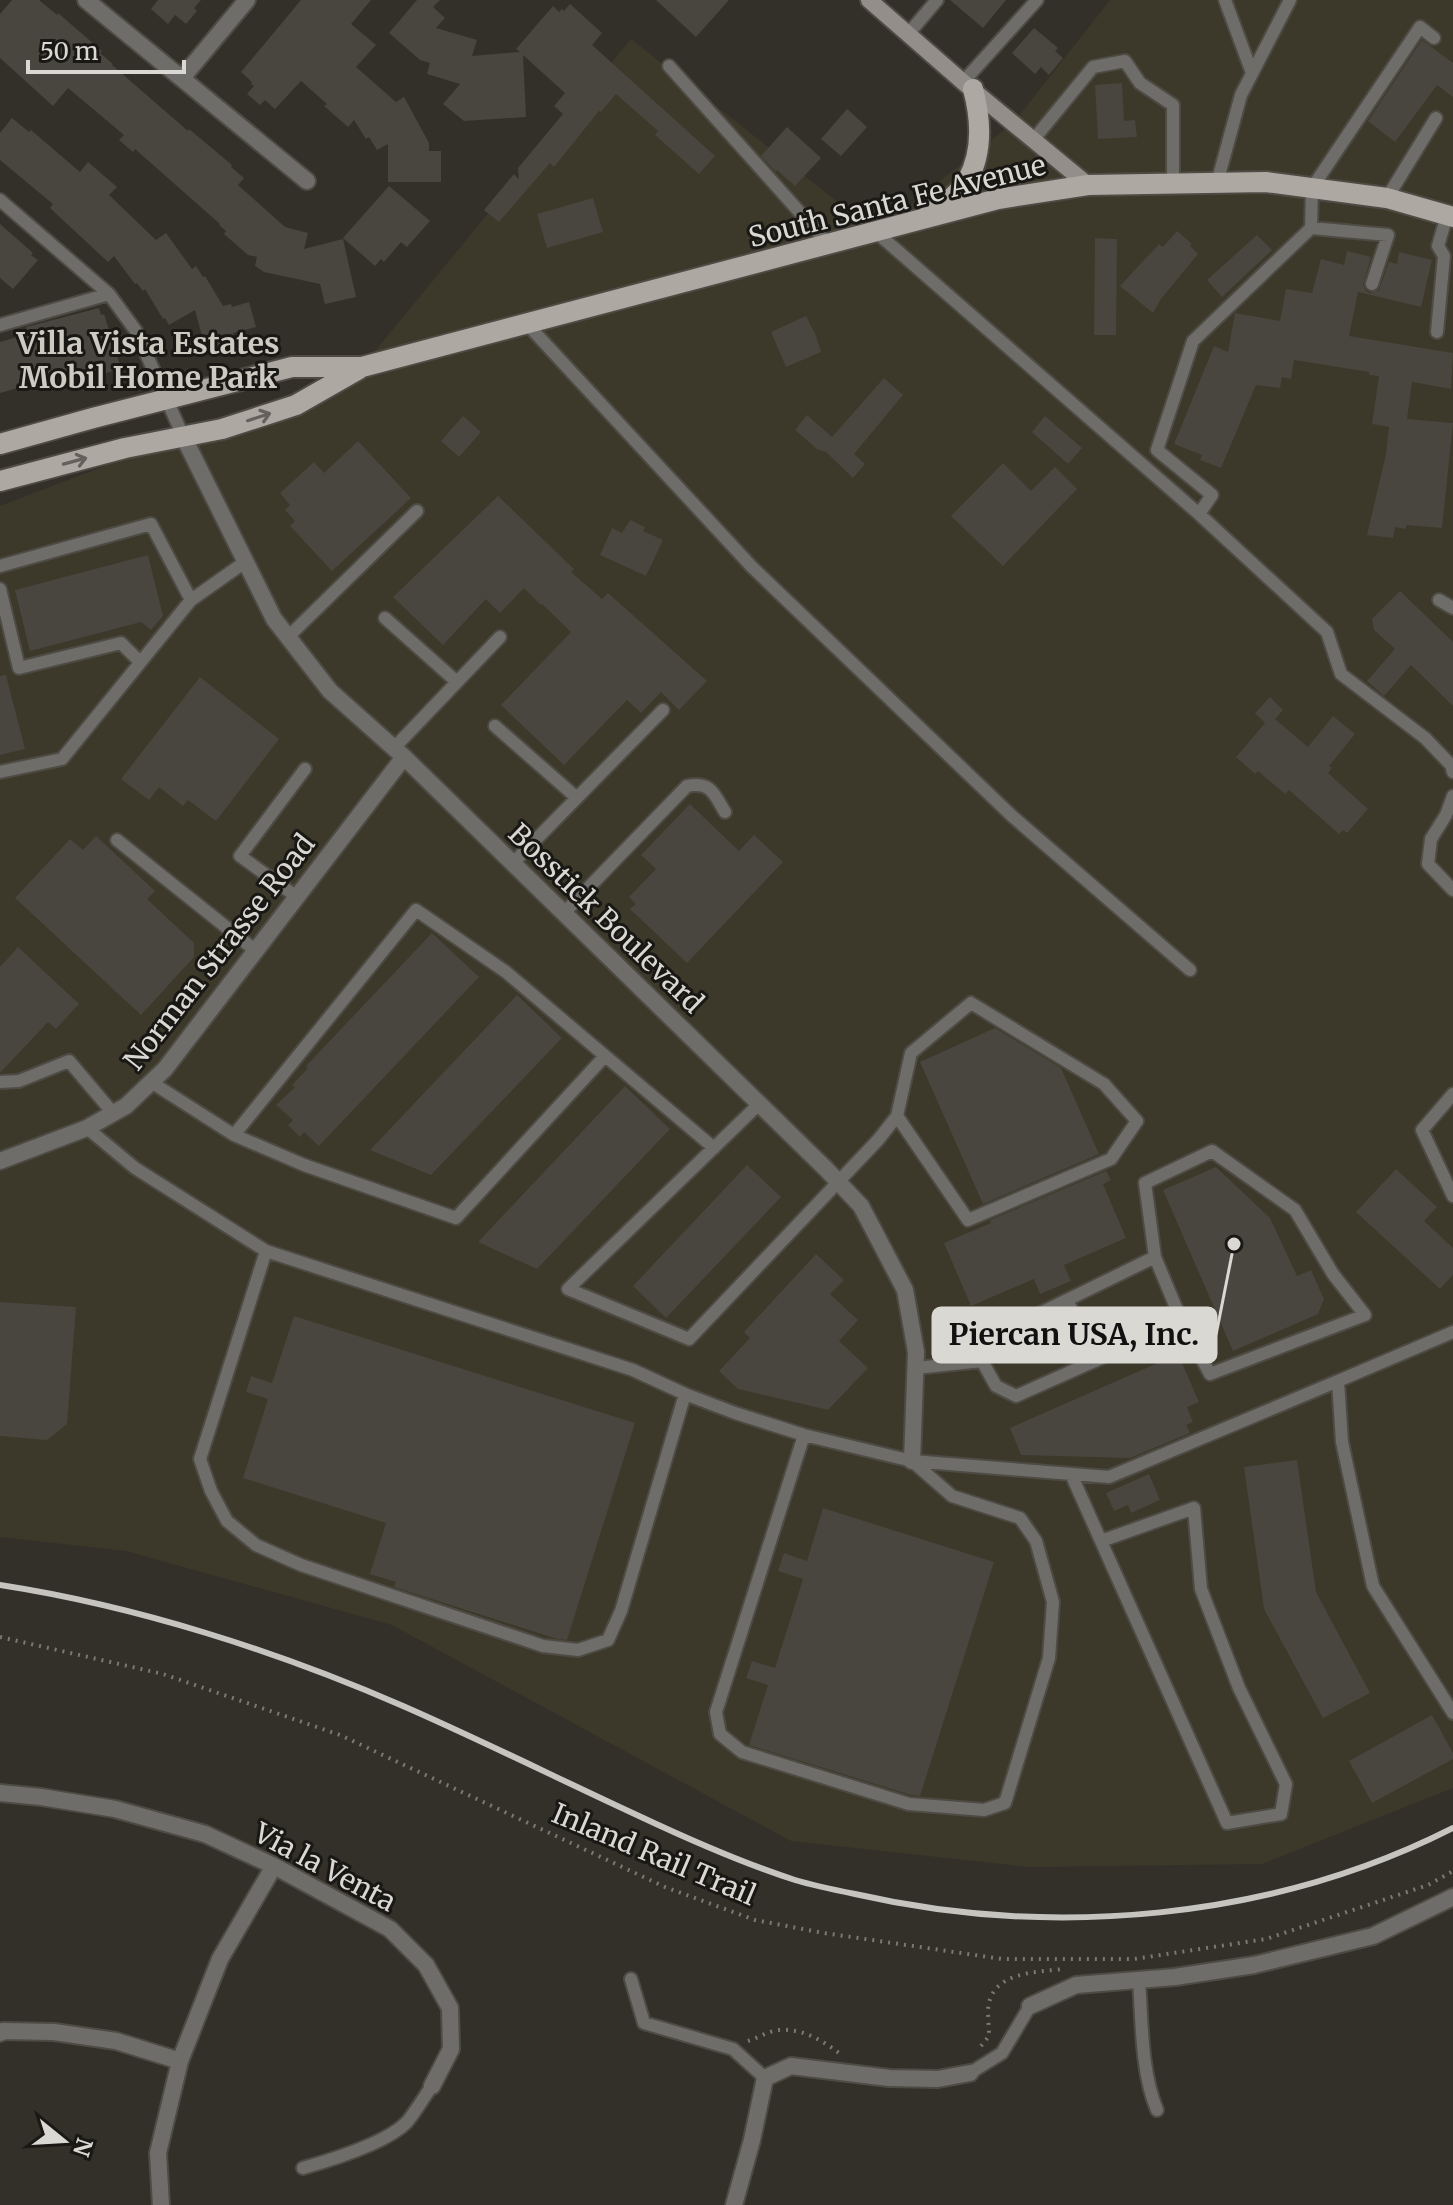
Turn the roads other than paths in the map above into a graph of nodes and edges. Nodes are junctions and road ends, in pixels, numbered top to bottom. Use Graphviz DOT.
graph roads {
  1 [pos="86,0"];
  2 [pos="247,0"];
  3 [pos="869,0"];
  4 [pos="937,0"];
  5 [pos="1037,0"];
  6 [pos="1225,0"];
  7 [pos="1290,0"];
  8 [pos="909,33"];
  9 [pos="1434,38"];
  10 [pos="669,66"];
  11 [pos="1252,73"];
  12 [pos="182,78"];
  13 [pos="968,86"];
  14 [pos="1436,118"];
  15 [pos="1034,139"];
  16 [pos="307,181"];
  17 [pos="1217,183"];
  18 [pos="1173,184"];
  19 [pos="1088,185"];
  20 [pos="1312,188"];
  21 [pos="1387,198"];
  22 [pos="0,200"];
  23 [pos="1450,216"];
  24 [pos="919,221"];
  25 [pos="1311,228"];
  26 [pos="876,232"];
  27 [pos="828,244"];
  28 [pos="1372,284"];
  29 [pos="109,294"];
  30 [pos="527,324"];
  31 [pos="0,325"];
  32 [pos="1437,332"];
  33 [pos="362,367"];
  34 [pos="166,399"];
  35 [pos="183,436"];
  36 [pos="0,444"];
  37 [pos="0,481"];
  38 [pos="417,511"];
  39 [pos="1199,514"];
  40 [pos="245,562"];
  41 [pos="0,566"];
  42 [pos="0,589"];
  43 [pos="191,600"];
  44 [pos="1439,600"];
  45 [pos="1453,608"];
  46 [pos="385,618"];
  47 [pos="288,637"];
  48 [pos="500,637"];
  49 [pos="140,662"];
  50 [pos="457,682"];
  51 [pos="663,710"];
  52 [pos="495,726"];
  53 [pos="399,753"];
  54 [pos="305,769"];
  55 [pos="0,772"];
  56 [pos="1453,772"];
  57 [pos="1453,796"];
  58 [pos="577,798"];
  59 [pos="725,812"];
  60 [pos="117,840"];
  61 [pos="513,863"];
  62 [pos="1453,890"];
  63 [pos="297,897"];
  64 [pos="564,913"];
  65 [pos="256,951"];
  66 [pos="1190,970"];
  67 [pos="605,1056"];
  68 [pos="0,1082"];
  69 [pos="151,1082"];
  70 [pos="1453,1094"];
  71 [pos="759,1104"];
  72 [pos="113,1113"];
  73 [pos="897,1116"];
  74 [pos="87,1128"];
  75 [pos="234,1135"];
  76 [pos="714,1148"];
  77 [pos="0,1161"];
  78 [pos="838,1182"];
  79 [pos="1453,1196"];
  80 [pos="266,1251"];
  81 [pos="1155,1257"];
  82 [pos="1067,1300"];
  83 [pos="1182,1322"];
  84 [pos="1453,1332"];
  85 [pos="982,1361"];
  86 [pos="1095,1361"];
  87 [pos="916,1368"];
  88 [pos="1338,1381"];
  89 [pos="685,1394"];
  90 [pos="804,1435"];
  91 [pos="912,1461"];
  92 [pos="1071,1474"];
  93 [pos="1101,1541"];
  94 [pos="1453,1713"];
  95 [pos="0,1793"];
  96 [pos="274,1866"];
  97 [pos="1453,1897"];
  98 [pos="631,1979"];
  99 [pos="1139,1981"];
  100 [pos="1030,2006"];
  101 [pos="0,2033"];
  102 [pos="180,2061"];
  103 [pos="970,2073"];
  104 [pos="765,2078"];
  105 [pos="432,2086"];
  106 [pos="1157,2110"];
  107 [pos="303,2168"];
  108 [pos="161,2205"];
  109 [pos="734,2205"];
  1 -- 12 [label="street"];
  2 -- 12 [label="street"];
  3 -- 8 [label="street"];
  4 -- 8 [label="lane"];
  5 -- 13 [label="lane"];
  6 -- 11 [label="lane"];
  7 -- 11 [label="lane"];
  8 -- 13 [label="street"];
  9 -- 20 [label="lane"];
  10 -- 27 [label="lane"];
  11 -- 17 [label="lane"];
  12 -- 16 [label="street"];
  13 -- 15 [label="street"];
  13 -- 24 [label="main road"];
  14 -- 21 [label="lane"];
  15 -- 18 [label="lane"];
  15 -- 19 [label="street"];
  17 -- 18 [label="main road, South Santa Fe Avenue"];
  17 -- 20 [label="main road, South Santa Fe Avenue"];
  18 -- 19 [label="main road, South Santa Fe Avenue"];
  19 -- 24 [label="main road, South Santa Fe Avenue"];
  20 -- 21 [label="main road, South Santa Fe Avenue"];
  20 -- 25 [label="lane"];
  21 -- 23 [label="main road, South Santa Fe Avenue"];
  22 -- 29 [label="lane"];
  23 -- 32 [label="lane"];
  24 -- 26 [label="main road, South Santa Fe Avenue"];
  25 -- 28 [label="lane"];
  25 -- 39 [label="lane"];
  26 -- 27 [label="main road, South Santa Fe Avenue"];
  26 -- 39 [label="lane"];
  27 -- 30 [label="main road, South Santa Fe Avenue"];
  29 -- 31 [label="lane"];
  29 -- 34 [label="lane"];
  30 -- 33 [label="main road, South Santa Fe Avenue"];
  30 -- 66 [label="lane"];
  33 -- 34 [label="main road, South Santa Fe Avenue"];
  35 -- 33 [label="main road, South Santa Fe Avenue, one-way"];
  34 -- 35 [label="lane"];
  34 -- 36 [label="main road, South Santa Fe Avenue"];
  37 -- 35 [label="main road, South Santa Fe Avenue, one-way"];
  35 -- 40 [label="street, Bosstick Boulevard"];
  38 -- 47 [label="lane"];
  39 -- 56 [label="lane"];
  40 -- 43 [label="lane"];
  40 -- 47 [label="street, Bosstick Boulevard"];
  41 -- 43 [label="lane"];
  42 -- 49 [label="lane"];
  43 -- 49 [label="lane"];
  44 -- 45 [label="lane"];
  46 -- 50 [label="lane"];
  47 -- 53 [label="street, Bosstick Boulevard"];
  48 -- 50 [label="lane"];
  49 -- 55 [label="lane"];
  50 -- 53 [label="lane"];
  51 -- 58 [label="lane"];
  52 -- 58 [label="lane"];
  53 -- 61 [label="street, Bosstick Boulevard"];
  53 -- 63 [label="street, Norman Strasse Road"];
  54 -- 63 [label="lane"];
  57 -- 62 [label="lane"];
  58 -- 61 [label="lane"];
  59 -- 64 [label="lane"];
  60 -- 65 [label="lane"];
  61 -- 64 [label="street, Bosstick Boulevard"];
  63 -- 65 [label="street, Norman Strasse Road"];
  64 -- 71 [label="street, Bosstick Boulevard"];
  65 -- 69 [label="street, Norman Strasse Road"];
  67 -- 75 [label="lane"];
  67 -- 75 [label="lane"];
  67 -- 76 [label="lane"];
  68 -- 72 [label="lane"];
  69 -- 72 [label="street, Norman Strasse Road"];
  69 -- 75 [label="lane"];
  70 -- 79 [label="lane"];
  71 -- 76 [label="lane"];
  71 -- 78 [label="street, Bosstick Boulevard"];
  72 -- 74 [label="street, Norman Strasse Road"];
  73 -- 73 [label="lane"];
  73 -- 78 [label="lane"];
  74 -- 77 [label="street, Norman Strasse Road"];
  74 -- 80 [label="lane"];
  76 -- 78 [label="lane"];
  78 -- 87 [label="street, Bosstick Boulevard"];
  80 -- 89 [label="lane"];
  80 -- 89 [label="lane"];
  81 -- 82 [label="lane"];
  81 -- 83 [label="lane"];
  81 -- 83 [label="lane"];
  82 -- 85 [label="lane"];
  82 -- 86 [label="lane"];
  83 -- 86 [label="lane"];
  84 -- 88 [label="lane"];
  85 -- 86 [label="lane"];
  85 -- 87 [label="lane"];
  87 -- 91 [label="street, Bosstick Boulevard"];
  88 -- 92 [label="lane"];
  88 -- 94 [label="lane"];
  89 -- 90 [label="lane"];
  90 -- 91 [label="lane"];
  90 -- 91 [label="lane"];
  91 -- 92 [label="lane"];
  92 -- 93 [label="lane"];
  93 -- 93 [label="lane"];
  95 -- 96 [label="street, Via la Venta"];
  96 -- 102 [label="street"];
  96 -- 105 [label="street, Via la Venta"];
  97 -- 99 [label="street"];
  98 -- 104 [label="lane"];
  99 -- 100 [label="street"];
  99 -- 106 [label="lane"];
  100 -- 103 [label="lane"];
  101 -- 102 [label="street"];
  102 -- 108 [label="street"];
  103 -- 104 [label="street"];
  104 -- 109 [label="street"];
  105 -- 107 [label="lane, Via la Venta"];
}
